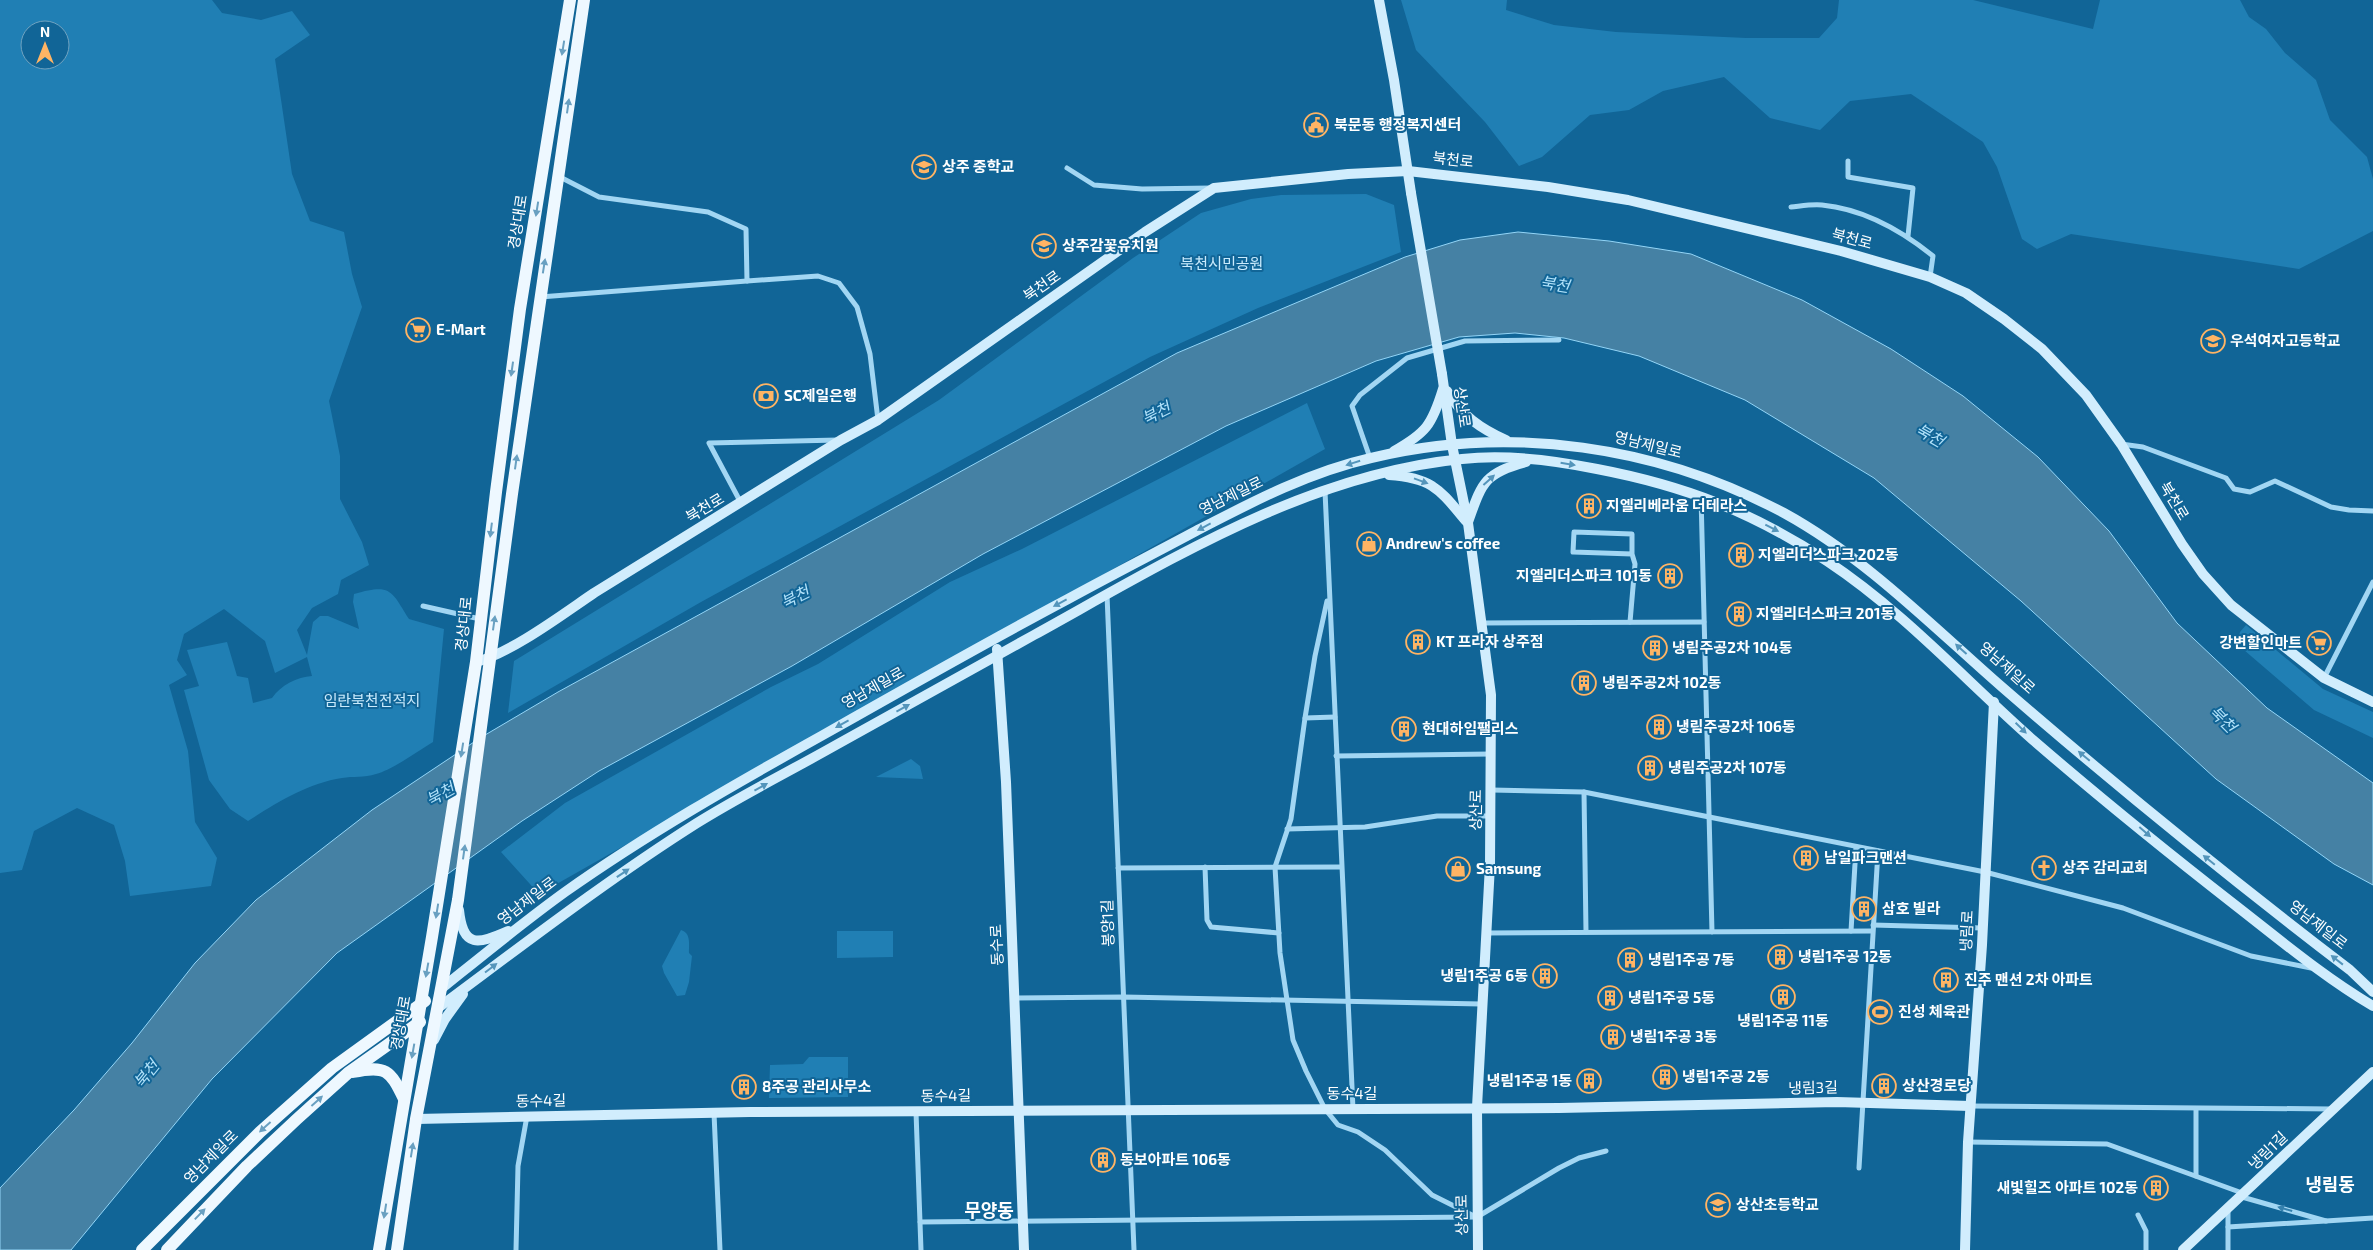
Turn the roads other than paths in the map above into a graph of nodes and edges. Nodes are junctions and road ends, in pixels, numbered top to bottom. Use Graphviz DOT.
graph roads {
  1 [pos="570,0"];
  2 [pos="584,0"];
  3 [pos="1379,0"];
  4 [pos="1848,161"];
  5 [pos="1067,168"];
  6 [pos="1408,171"];
  7 [pos="558,176"];
  8 [pos="1214,188"];
  9 [pos="1791,207"];
  10 [pos="1908,236"];
  11 [pos="1930,277"];
  12 [pos="746,281"];
  13 [pos="539,297"];
  14 [pos="1559,340"];
  15 [pos="1444,386"];
  16 [pos="878,420"];
  17 [pos="841,440"];
  18 [pos="1507,441"];
  19 [pos="2121,444"];
  20 [pos="1452,445"];
  21 [pos="1388,454"];
  22 [pos="1370,458"];
  23 [pos="1455,459"];
  24 [pos="1535,459"];
  25 [pos="1373,475"];
  26 [pos="1325,491"];
  27 [pos="1701,495"];
  28 [pos="741,503"];
  29 [pos="2373,511"];
  30 [pos="1468,523"];
  31 [pos="1632,554"];
  32 [pos="2373,582"];
  33 [pos="1329,593"];
  34 [pos="1107,595"];
  35 [pos="423,606"];
  36 [pos="480,619"];
  37 [pos="1630,622"];
  38 [pos="1704,622"];
  39 [pos="1482,623"];
  40 [pos="996,638"];
  41 [pos="998,655"];
  42 [pos="489,659"];
  43 [pos="476,662"];
  44 [pos="2324,678"];
  45 [pos="1994,702"];
  46 [pos="2373,702"];
  47 [pos="1335,717"];
  48 [pos="1305,718"];
  49 [pos="1492,754"];
  50 [pos="1336,756"];
  51 [pos="1492,790"];
  52 [pos="1584,792"];
  53 [pos="1491,816"];
  54 [pos="1709,817"];
  55 [pos="1339,828"];
  56 [pos="1287,829"];
  57 [pos="1856,847"];
  58 [pos="1878,851"];
  59 [pos="1205,867"];
  60 [pos="1275,867"];
  61 [pos="1341,867"];
  62 [pos="1118,868"];
  63 [pos="1984,872"];
  64 [pos="458,900"];
  65 [pos="520,926"];
  66 [pos="1873,928"];
  67 [pos="1982,928"];
  68 [pos="1851,930"];
  69 [pos="1586,932"];
  70 [pos="1712,932"];
  71 [pos="1279,933"];
  72 [pos="1486,933"];
  73 [pos="2318,969"];
  74 [pos="472,983"];
  75 [pos="441,989"];
  76 [pos="2373,992"];
  77 [pos="1124,997"];
  78 [pos="1015,998"];
  79 [pos="1286,1001"];
  80 [pos="1348,1001"];
  81 [pos="421,1003"];
  82 [pos="1481,1004"];
  83 [pos="2373,1006"];
  84 [pos="438,1008"];
  85 [pos="418,1023"];
  86 [pos="431,1046"];
  87 [pos="2373,1072"];
  88 [pos="348,1073"];
  89 [pos="404,1099"];
  90 [pos="1862,1103"];
  91 [pos="1970,1106"];
  92 [pos="1477,1107"];
  93 [pos="1325,1109"];
  94 [pos="1354,1109"];
  95 [pos="2196,1109"];
  96 [pos="1129,1110"];
  97 [pos="2334,1110"];
  98 [pos="1020,1111"];
  99 [pos="714,1112"];
  100 [pos="916,1112"];
  101 [pos="528,1116"];
  102 [pos="416,1119"];
  103 [pos="1968,1142"];
  104 [pos="1606,1151"];
  105 [pos="1859,1168"];
  106 [pos="2196,1176"];
  107 [pos="2244,1195"];
  108 [pos="2228,1210"];
  109 [pos="2138,1215"];
  110 [pos="1477,1218"];
  111 [pos="2373,1218"];
  112 [pos="1133,1220"];
  113 [pos="1023,1221"];
  114 [pos="920,1222"];
  115 [pos="2329,1222"];
  116 [pos="2228,1227"];
  117 [pos="142,1250"];
  118 [pos="167,1250"];
  119 [pos="379,1250"];
  120 [pos="397,1250"];
  121 [pos="516,1250"];
  122 [pos="720,1250"];
  123 [pos="921,1250"];
  124 [pos="1024,1250"];
  125 [pos="1134,1250"];
  126 [pos="1478,1250"];
  127 [pos="1965,1250"];
  128 [pos="2146,1250"];
  129 [pos="2183,1250"];
  130 [pos="2228,1250"];
  1 -- 36 [label="main road, 경상대로, one-way"];
  7 -- 2 [label="main road, 경상대로, one-way"];
  3 -- 6 [label="street"];
  4 -- 10 [label="street"];
  5 -- 8 [label="street"];
  6 -- 8 [label="street, 북천로"];
  6 -- 11 [label="street, 북천로"];
  6 -- 15 [label="street, 상산로, bridge"];
  7 -- 12 [label="street"];
  13 -- 7 [label="main road, 경상대로, one-way"];
  8 -- 16 [label="street, 북천로"];
  9 -- 10 [label="street"];
  10 -- 11 [label="street"];
  11 -- 19 [label="street, 북천로"];
  12 -- 13 [label="street"];
  12 -- 16 [label="street"];
  42 -- 13 [label="main road, 경상대로, one-way"];
  14 -- 22 [label="street"];
  15 -- 18 [label="street"];
  15 -- 20 [label="street, 상산로"];
  15 -- 21 [label="street"];
  16 -- 17 [label="street, 북천로"];
  17 -- 28 [label="street, 북천로"];
  17 -- 28 [label="street"];
  18 -- 20 [label="street, 영남제일로"];
  76 -- 18 [label="street, 영남제일로, one-way"];
  19 -- 29 [label="street"];
  19 -- 44 [label="street, 북천로"];
  20 -- 21 [label="street, 영남제일로"];
  20 -- 23 [label="street, 상산로"];
  21 -- 22 [label="street, 영남제일로"];
  22 -- 40 [label="street, 영남제일로, one-way"];
  23 -- 24 [label="street, 영남제일로"];
  23 -- 25 [label="street, 영남제일로"];
  23 -- 30 [label="street, 상산로"];
  24 -- 27 [label="street, 영남제일로, one-way"];
  30 -- 24 [label="street, one-way"];
  25 -- 26 [label="street, 영남제일로"];
  25 -- 30 [label="street, one-way"];
  26 -- 33 [label="street"];
  26 -- 34 [label="street, 영남제일로"];
  27 -- 38 [label="street"];
  27 -- 45 [label="street, 영남제일로, one-way"];
  28 -- 42 [label="street, 북천로"];
  30 -- 39 [label="street, 상산로"];
  31 -- 31 [label="street"];
  31 -- 37 [label="street"];
  32 -- 44 [label="street"];
  33 -- 47 [label="street"];
  33 -- 48 [label="street"];
  34 -- 41 [label="street, 영남제일로"];
  34 -- 62 [label="street, 봉양1길"];
  35 -- 36 [label="street"];
  36 -- 43 [label="main road, 경상대로"];
  37 -- 38 [label="street"];
  37 -- 39 [label="street"];
  38 -- 54 [label="street"];
  39 -- 49 [label="street, 상산로"];
  40 -- 41 [label="street, 동수로"];
  40 -- 65 [label="street, 영남제일로, one-way"];
  74 -- 41 [label="street, 영남제일로, one-way"];
  41 -- 78 [label="street, 동수로"];
  42 -- 43 [label="street, 북천로"];
  64 -- 42 [label="main road, 경상대로, one-way"];
  43 -- 81 [label="main road, 경상대로, one-way"];
  44 -- 46 [label="street, 북천로"];
  45 -- 63 [label="street, 냉림로"];
  45 -- 73 [label="street, 영남제일로, one-way"];
  47 -- 48 [label="street"];
  47 -- 50 [label="street"];
  48 -- 56 [label="street"];
  49 -- 50 [label="street"];
  49 -- 51 [label="street, 상산로"];
  50 -- 55 [label="street"];
  51 -- 52 [label="street"];
  51 -- 53 [label="street, 상산로"];
  52 -- 54 [label="street"];
  52 -- 69 [label="street"];
  53 -- 55 [label="street"];
  53 -- 72 [label="street, 상산로"];
  54 -- 57 [label="street"];
  54 -- 70 [label="street"];
  55 -- 56 [label="street"];
  55 -- 61 [label="street"];
  56 -- 60 [label="street"];
  57 -- 58 [label="street"];
  57 -- 68 [label="street"];
  58 -- 63 [label="street"];
  58 -- 66 [label="street"];
  59 -- 60 [label="street"];
  59 -- 62 [label="street"];
  59 -- 71 [label="street"];
  60 -- 61 [label="street"];
  60 -- 71 [label="street"];
  61 -- 80 [label="street"];
  62 -- 77 [label="street, 봉양1길"];
  63 -- 67 [label="street, 냉림로"];
  63 -- 73 [label="street"];
  64 -- 65 [label="street"];
  64 -- 75 [label="main road, 경상대로"];
  65 -- 75 [label="street, 영남제일로"];
  66 -- 67 [label="street"];
  66 -- 68 [label="street"];
  66 -- 90 [label="street"];
  67 -- 91 [label="street, 냉림로"];
  68 -- 70 [label="street"];
  69 -- 70 [label="street"];
  69 -- 72 [label="street"];
  71 -- 79 [label="street"];
  72 -- 82 [label="street, 상산로"];
  73 -- 83 [label="street, 영남제일로"];
  74 -- 84 [label="street, 영남제일로"];
  74 -- 86 [label="street"];
  75 -- 81 [label="main road, 영남제일로"];
  75 -- 84 [label="main road, 경상대로"];
  77 -- 78 [label="street"];
  77 -- 79 [label="street"];
  77 -- 96 [label="street, 봉양1길"];
  78 -- 98 [label="street, 동수로"];
  79 -- 80 [label="street"];
  79 -- 93 [label="street"];
  80 -- 82 [label="street"];
  80 -- 94 [label="street"];
  81 -- 85 [label="main road, 경상대로"];
  81 -- 117 [label="main road, 영남제일로, one-way"];
  82 -- 92 [label="street, 상산로"];
  84 -- 85 [label="main road, 영남제일로"];
  84 -- 86 [label="main road, 경상대로"];
  85 -- 88 [label="main road, 영남제일로"];
  85 -- 89 [label="main road, 경상대로, one-way"];
  86 -- 102 [label="main road, 경상대로"];
  87 -- 97 [label="street, 냉림1길"];
  88 -- 89 [label="main road"];
  118 -- 88 [label="main road, 영남제일로, one-way"];
  89 -- 119 [label="main road, 경상대로, one-way"];
  90 -- 91 [label="street, 냉림3길"];
  90 -- 92 [label="street, 냉림3길"];
  90 -- 105 [label="street"];
  91 -- 95 [label="street"];
  91 -- 103 [label="street, 냉림로"];
  92 -- 94 [label="street, 동수4길"];
  92 -- 110 [label="street, 상산로"];
  93 -- 94 [label="street, 동수4길"];
  93 -- 96 [label="street, 동수4길"];
  93 -- 110 [label="street"];
  95 -- 97 [label="street"];
  95 -- 106 [label="street"];
  96 -- 98 [label="street, 동수4길"];
  96 -- 112 [label="street, 봉양1길"];
  97 -- 107 [label="street, 냉림1길"];
  98 -- 100 [label="street, 동수4길"];
  98 -- 113 [label="street, 동수로"];
  99 -- 100 [label="street, 동수4길"];
  99 -- 101 [label="street, 동수4길"];
  99 -- 122 [label="street"];
  100 -- 114 [label="street"];
  101 -- 102 [label="street, 동수4길"];
  101 -- 121 [label="street"];
  120 -- 102 [label="main road, 경상대로, one-way"];
  103 -- 106 [label="street"];
  103 -- 127 [label="street, 냉림로"];
  104 -- 110 [label="street"];
  106 -- 107 [label="street"];
  107 -- 108 [label="street, 냉림1길"];
  115 -- 107 [label="street, one-way"];
  108 -- 116 [label="street"];
  108 -- 129 [label="street, 냉림1길"];
  109 -- 128 [label="street"];
  110 -- 112 [label="street"];
  110 -- 126 [label="street, 상산로"];
  111 -- 115 [label="street"];
  112 -- 113 [label="street"];
  112 -- 125 [label="street, 봉양1길"];
  113 -- 114 [label="street"];
  113 -- 124 [label="street, 동수로"];
  114 -- 123 [label="street"];
  115 -- 116 [label="street"];
  116 -- 130 [label="street"];
}
